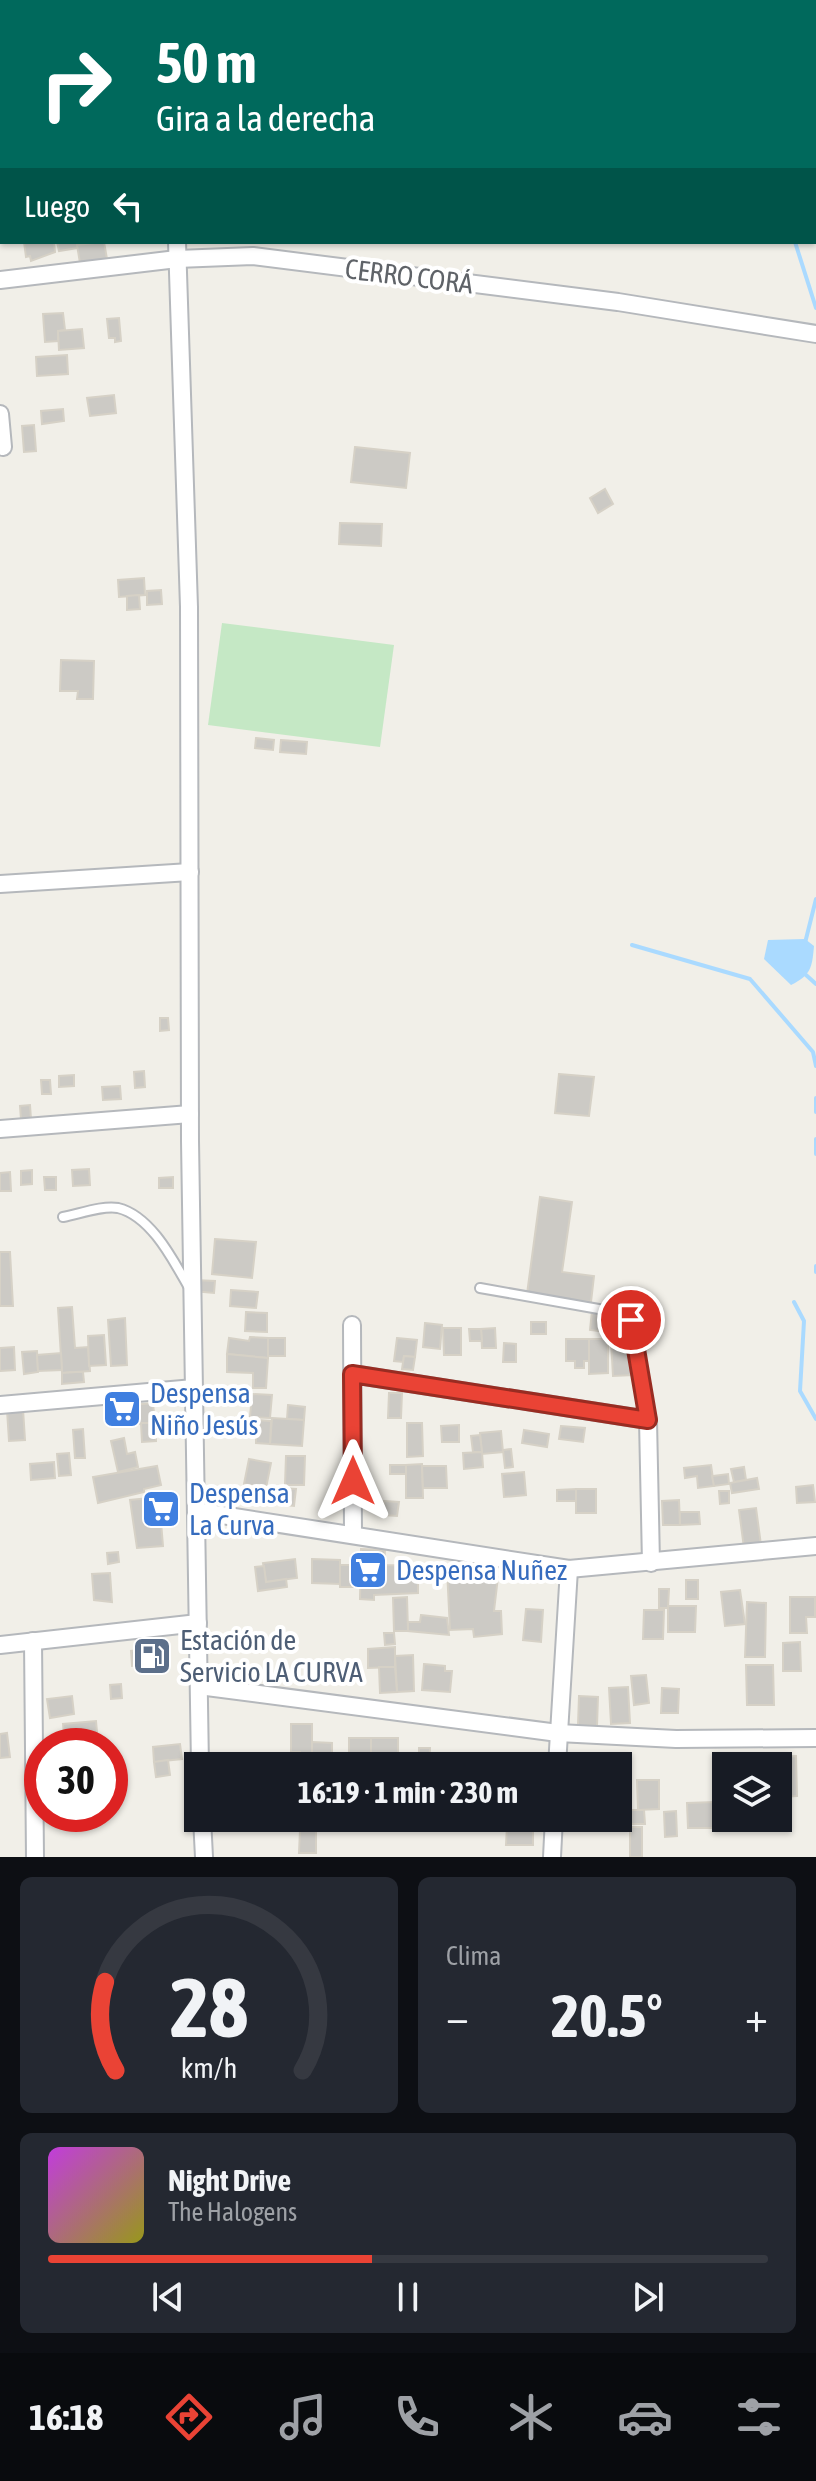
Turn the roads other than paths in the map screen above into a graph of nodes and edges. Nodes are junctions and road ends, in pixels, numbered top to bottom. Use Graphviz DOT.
graph roads {
  1 [pos="177,250"];
  2 [pos="0,280"];
  3 [pos="816,334"];
  4 [pos="0,414"];
  5 [pos="3,447"];
  6 [pos="190,872"];
  7 [pos="0,884"];
  8 [pos="190,1114"];
  9 [pos="0,1129"];
  10 [pos="63,1217"];
  11 [pos="480,1288"];
  12 [pos="193,1295"];
  13 [pos="352,1325"];
  14 [pos="352,1374"];
  15 [pos="194,1388"];
  16 [pos="0,1405"];
  17 [pos="648,1420"];
  18 [pos="196,1511"];
  19 [pos="353,1535"];
  20 [pos="816,1546"];
  21 [pos="651,1563"];
  22 [pos="569,1569"];
  23 [pos="198,1623"];
  24 [pos="33,1641"];
  25 [pos="0,1645"];
  26 [pos="199,1686"];
  27 [pos="558,1733"];
  28 [pos="816,1738"];
  29 [pos="200,1752"];
  30 [pos="557,1752"];
  31 [pos="203,1832"];
  32 [pos="553,1832"];
  33 [pos="35,1857"];
  34 [pos="204,1857"];
  35 [pos="552,1857"];
  1 -- 2 [label="street, CERRO CORÁ"];
  1 -- 3 [label="street, CERRO CORÁ"];
  1 -- 6 [label="street"];
  4 -- 5 [label="street"];
  6 -- 7 [label="street"];
  6 -- 8 [label="street"];
  8 -- 9 [label="street"];
  8 -- 12 [label="street"];
  10 -- 12 [label="lane"];
  11 -- 17 [label="lane"];
  12 -- 15 [label="street"];
  13 -- 14 [label="street"];
  14 -- 17 [label="street"];
  14 -- 19 [label="street"];
  15 -- 16 [label="street"];
  15 -- 18 [label="street"];
  17 -- 21 [label="street"];
  18 -- 19 [label="street"];
  18 -- 23 [label="street"];
  19 -- 22 [label="street"];
  20 -- 21 [label="street"];
  21 -- 22 [label="street"];
  22 -- 27 [label="street"];
  23 -- 24 [label="street"];
  23 -- 26 [label="street"];
  24 -- 25 [label="street"];
  24 -- 33 [label="street"];
  26 -- 27 [label="street"];
  26 -- 29 [label="street"];
  27 -- 28 [label="street"];
  27 -- 30 [label="street"];
  31 -- 34 [label="street"];
  32 -- 35 [label="street"];
}
